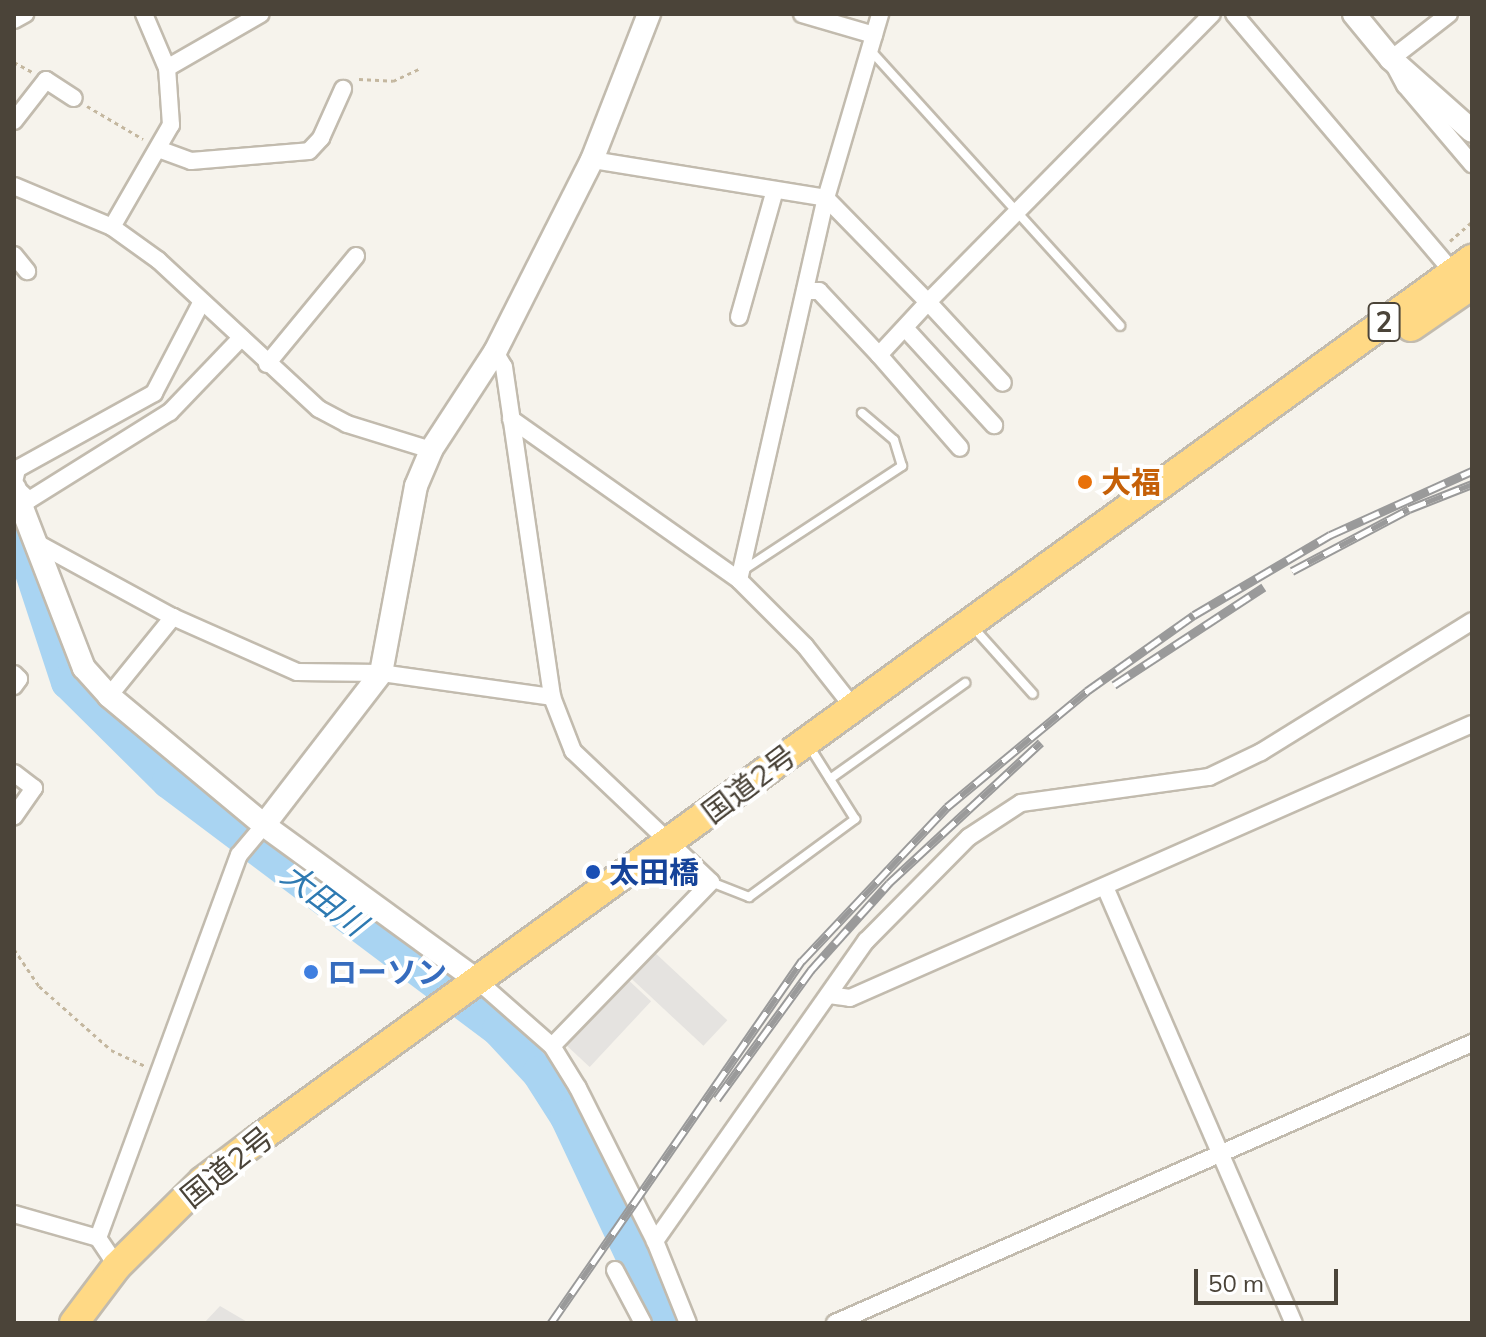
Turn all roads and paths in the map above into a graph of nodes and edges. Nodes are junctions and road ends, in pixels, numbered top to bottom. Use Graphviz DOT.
graph roads {
  1 [pos="25,14"];
  2 [pos="144,14"];
  3 [pos="261,14"];
  4 [pos="649,14"];
  5 [pos="802,14"];
  6 [pos="880,14"];
  7 [pos="1212,14"];
  8 [pos="1234,14"];
  9 [pos="1354,14"];
  10 [pos="1449,14"];
  11 [pos="14,20"];
  12 [pos="872,42"];
  13 [pos="1391,59"];
  14 [pos="167,68"];
  15 [pos="419,69"];
  16 [pos="343,89"];
  17 [pos="74,98"];
  18 [pos="14,121"];
  19 [pos="1472,131"];
  20 [pos="161,150"];
  21 [pos="592,160"];
  22 [pos="1472,164"];
  23 [pos="14,186"];
  24 [pos="775,190"];
  25 [pos="826,198"];
  26 [pos="1019,210"];
  27 [pos="112,227"];
  28 [pos="14,255"];
  29 [pos="356,256"];
  30 [pos="27,271"];
  31 [pos="1466,272"];
  32 [pos="805,291"];
  33 [pos="928,302"];
  34 [pos="201,303"];
  35 [pos="739,317"];
  36 [pos="1120,326"];
  37 [pos="905,328"];
  38 [pos="241,338"];
  39 [pos="495,352"];
  40 [pos="879,355"];
  41 [pos="267,364"];
  42 [pos="1003,383"];
  43 [pos="862,413"];
  44 [pos="511,419"];
  45 [pos="994,425"];
  46 [pos="960,448"];
  47 [pos="431,450"];
  48 [pos="14,485"];
  49 [pos="37,543"];
  50 [pos="739,580"];
  51 [pos="173,617"];
  52 [pos="1472,621"];
  53 [pos="970,623"];
  54 [pos="381,673"];
  55 [pos="14,674"];
  56 [pos="965,683"];
  57 [pos="14,686"];
  58 [pos="1033,694"];
  59 [pos="109,696"];
  60 [pos="552,697"];
  61 [pos="853,707"];
  62 [pos="1472,724"];
  63 [pos="806,741"];
  64 [pos="14,773"];
  65 [pos="830,779"];
  66 [pos="14,817"];
  67 [pos="264,825"];
  68 [pos="672,841"];
  69 [pos="711,882"];
  70 [pos="1105,887"];
  71 [pos="14,949"];
  72 [pos="478,981"];
  73 [pos="829,995"];
  74 [pos="1472,1043"];
  75 [pos="552,1046"];
  76 [pos="159,1073"];
  77 [pos="1221,1154"];
  78 [pos="14,1214"];
  79 [pos="98,1238"];
  80 [pos="655,1241"];
  81 [pos="117,1266"];
  82 [pos="615,1270"];
  83 [pos="74,1323"];
  84 [pos="643,1323"];
  85 [pos="688,1323"];
  86 [pos="835,1323"];
  87 [pos="1294,1323"];
  1 -- 11 [label="street"];
  2 -- 14 [label="street"];
  3 -- 14 [label="street"];
  4 -- 21 [label="street"];
  5 -- 12 [label="street"];
  6 -- 12 [label="street"];
  7 -- 26 [label="street"];
  8 -- 31 [label="street"];
  9 -- 13 [label="street"];
  10 -- 13 [label="street"];
  12 -- 25 [label="street"];
  12 -- 26 [label="lane"];
  13 -- 19 [label="street"];
  13 -- 22 [label="street"];
  14 -- 20 [label="street"];
  15 -- 16 [label="path"];
  16 -- 20 [label="street"];
  17 -- 18 [label="street"];
  17 -- 20 [label="path"];
  20 -- 27 [label="street"];
  21 -- 24 [label="street"];
  21 -- 39 [label="street"];
  23 -- 27 [label="street"];
  24 -- 25 [label="street"];
  24 -- 35 [label="street"];
  25 -- 32 [label="street"];
  25 -- 33 [label="street"];
  26 -- 33 [label="street"];
  26 -- 36 [label="lane"];
  27 -- 34 [label="street"];
  28 -- 30 [label="street"];
  29 -- 41 [label="street"];
  31 -- 53 [label="highway, 国道2号 / 2"];
  32 -- 40 [label="street"];
  32 -- 50 [label="street"];
  33 -- 37 [label="street"];
  33 -- 42 [label="street"];
  34 -- 38 [label="street"];
  34 -- 48 [label="street"];
  37 -- 40 [label="street"];
  37 -- 45 [label="street"];
  38 -- 41 [label="street"];
  38 -- 48 [label="street"];
  39 -- 44 [label="street"];
  39 -- 47 [label="street"];
  40 -- 46 [label="street"];
  41 -- 47 [label="street"];
  43 -- 50 [label="lane"];
  44 -- 50 [label="street"];
  44 -- 60 [label="street"];
  47 -- 54 [label="street"];
  48 -- 49 [label="street"];
  49 -- 51 [label="street"];
  49 -- 59 [label="street"];
  50 -- 61 [label="street"];
  51 -- 54 [label="street"];
  51 -- 59 [label="street"];
  52 -- 73 [label="street"];
  53 -- 58 [label="lane"];
  53 -- 61 [label="highway, 国道2号 / 2"];
  54 -- 60 [label="street"];
  54 -- 67 [label="street"];
  55 -- 57 [label="street"];
  56 -- 65 [label="lane"];
  59 -- 67 [label="street"];
  60 -- 68 [label="street"];
  61 -- 63 [label="highway, 国道2号 / 2"];
  62 -- 70 [label="street"];
  63 -- 65 [label="lane"];
  63 -- 68 [label="highway, 国道2号 / 2"];
  64 -- 66 [label="street"];
  65 -- 69 [label="lane"];
  67 -- 72 [label="street"];
  67 -- 76 [label="street"];
  68 -- 69 [label="street"];
  68 -- 72 [label="highway, 国道2号 / 2"];
  69 -- 75 [label="street"];
  70 -- 73 [label="street"];
  70 -- 77 [label="street"];
  71 -- 76 [label="path"];
  72 -- 75 [label="street"];
  72 -- 81 [label="highway, 国道2号 / 2"];
  73 -- 80 [label="street"];
  74 -- 77 [label="street"];
  75 -- 80 [label="street"];
  76 -- 79 [label="street"];
  77 -- 86 [label="street"];
  77 -- 87 [label="street"];
  78 -- 79 [label="street"];
  79 -- 81 [label="street"];
  80 -- 85 [label="street"];
  81 -- 83 [label="highway, 国道2号 / 2"];
  82 -- 84 [label="street"];
}
